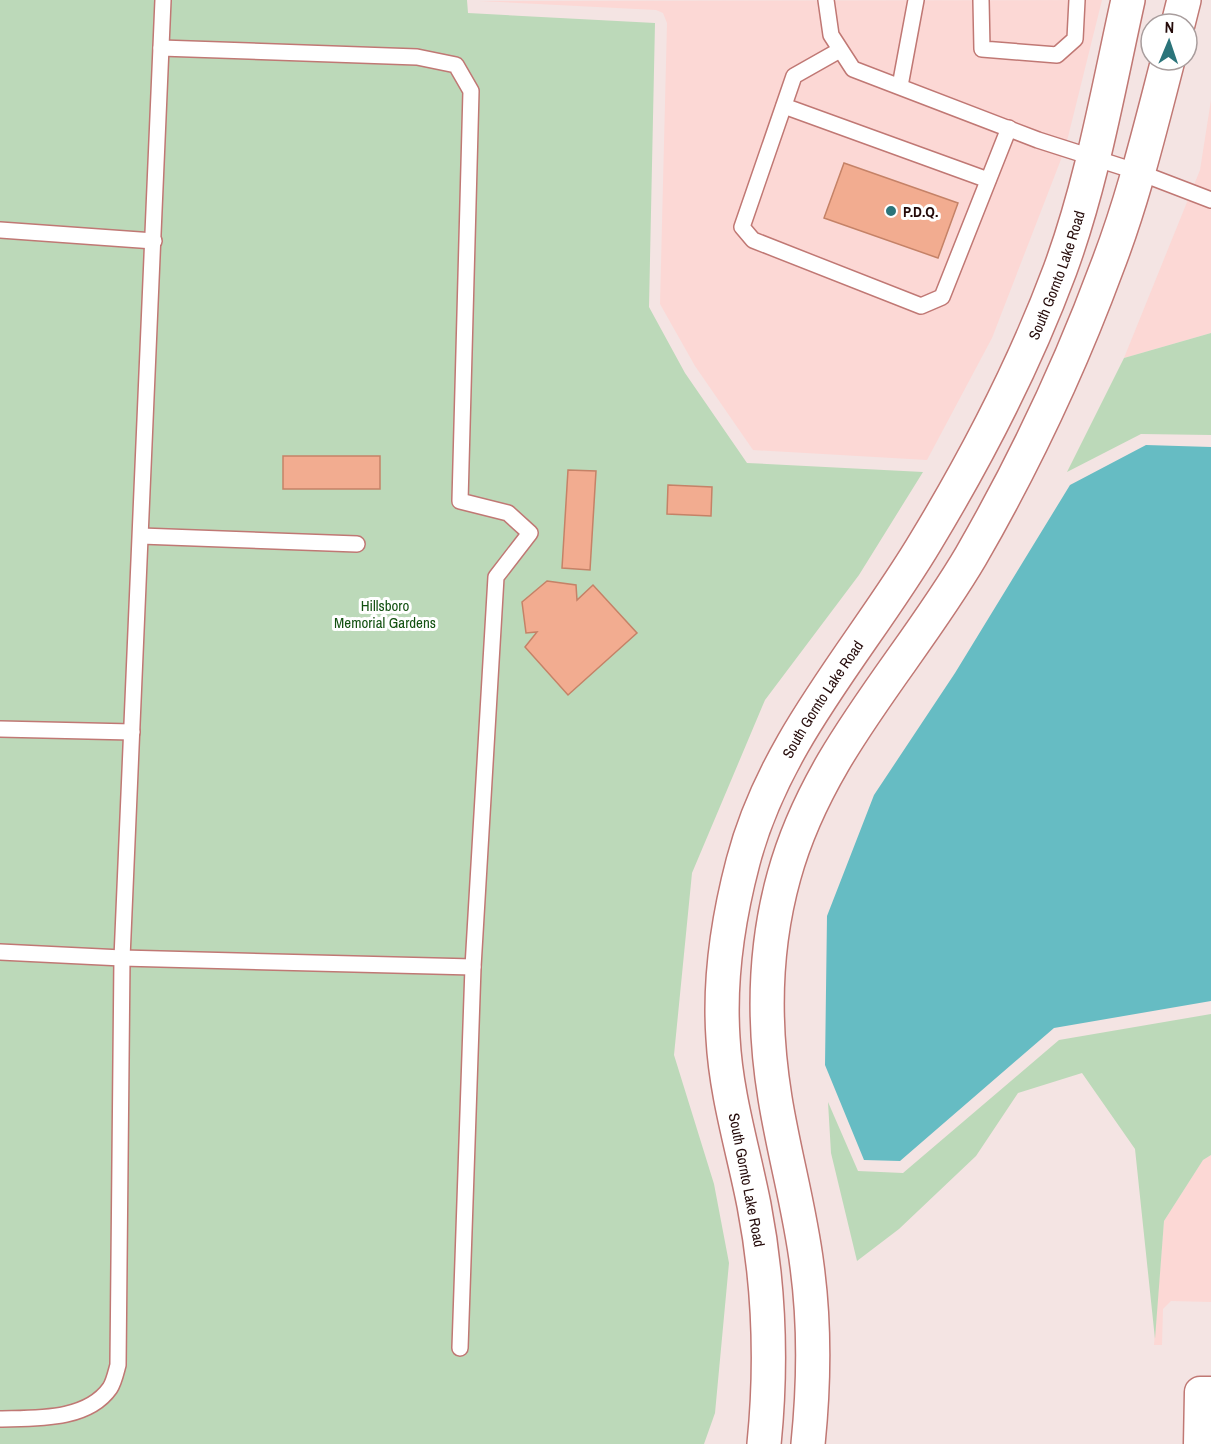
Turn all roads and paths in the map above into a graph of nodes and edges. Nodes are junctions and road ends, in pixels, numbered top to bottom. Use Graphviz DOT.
graph roads {
  1 [pos="163,0"];
  2 [pos="826,0"];
  3 [pos="916,0"];
  4 [pos="981,0"];
  5 [pos="1077,0"];
  6 [pos="1128,0"];
  7 [pos="161,48"];
  8 [pos="840,50"];
  9 [pos="1165,72"];
  10 [pos="900,86"];
  11 [pos="784,106"];
  12 [pos="1009,128"];
  13 [pos="1093,157"];
  14 [pos="1138,172"];
  15 [pos="988,180"];
  16 [pos="1211,200"];
  17 [pos="0,230"];
  18 [pos="154,241"];
  19 [pos="141,536"];
  20 [pos="357,544"];
  21 [pos="0,729"];
  22 [pos="132,732"];
  23 [pos="0,952"];
  24 [pos="122,958"];
  25 [pos="473,967"];
  26 [pos="460,1348"];
  27 [pos="1211,1392"];
  28 [pos="0,1419"];
  29 [pos="764,1444"];
  30 [pos="808,1444"];
  31 [pos="1199,1444"];
  1 -- 7 [label="lane"];
  2 -- 8 [label="lane"];
  3 -- 10 [label="lane"];
  4 -- 5 [label="lane"];
  6 -- 13 [label="street, South Gornto Lake Road"];
  7 -- 18 [label="lane"];
  7 -- 25 [label="lane"];
  8 -- 10 [label="lane"];
  8 -- 11 [label="lane"];
  9 -- 14 [label="street"];
  10 -- 12 [label="lane"];
  11 -- 15 [label="lane"];
  11 -- 15 [label="lane"];
  12 -- 13 [label="lane"];
  12 -- 15 [label="lane"];
  13 -- 14 [label="lane"];
  13 -- 29 [label="street, South Gornto Lake Road"];
  14 -- 16 [label="lane"];
  14 -- 30 [label="street"];
  17 -- 18 [label="lane"];
  18 -- 19 [label="lane"];
  19 -- 20 [label="lane"];
  19 -- 22 [label="lane"];
  21 -- 22 [label="lane"];
  22 -- 24 [label="lane"];
  23 -- 24 [label="lane"];
  24 -- 25 [label="lane"];
  24 -- 28 [label="lane"];
  25 -- 26 [label="lane"];
  27 -- 31 [label="street"];
}
